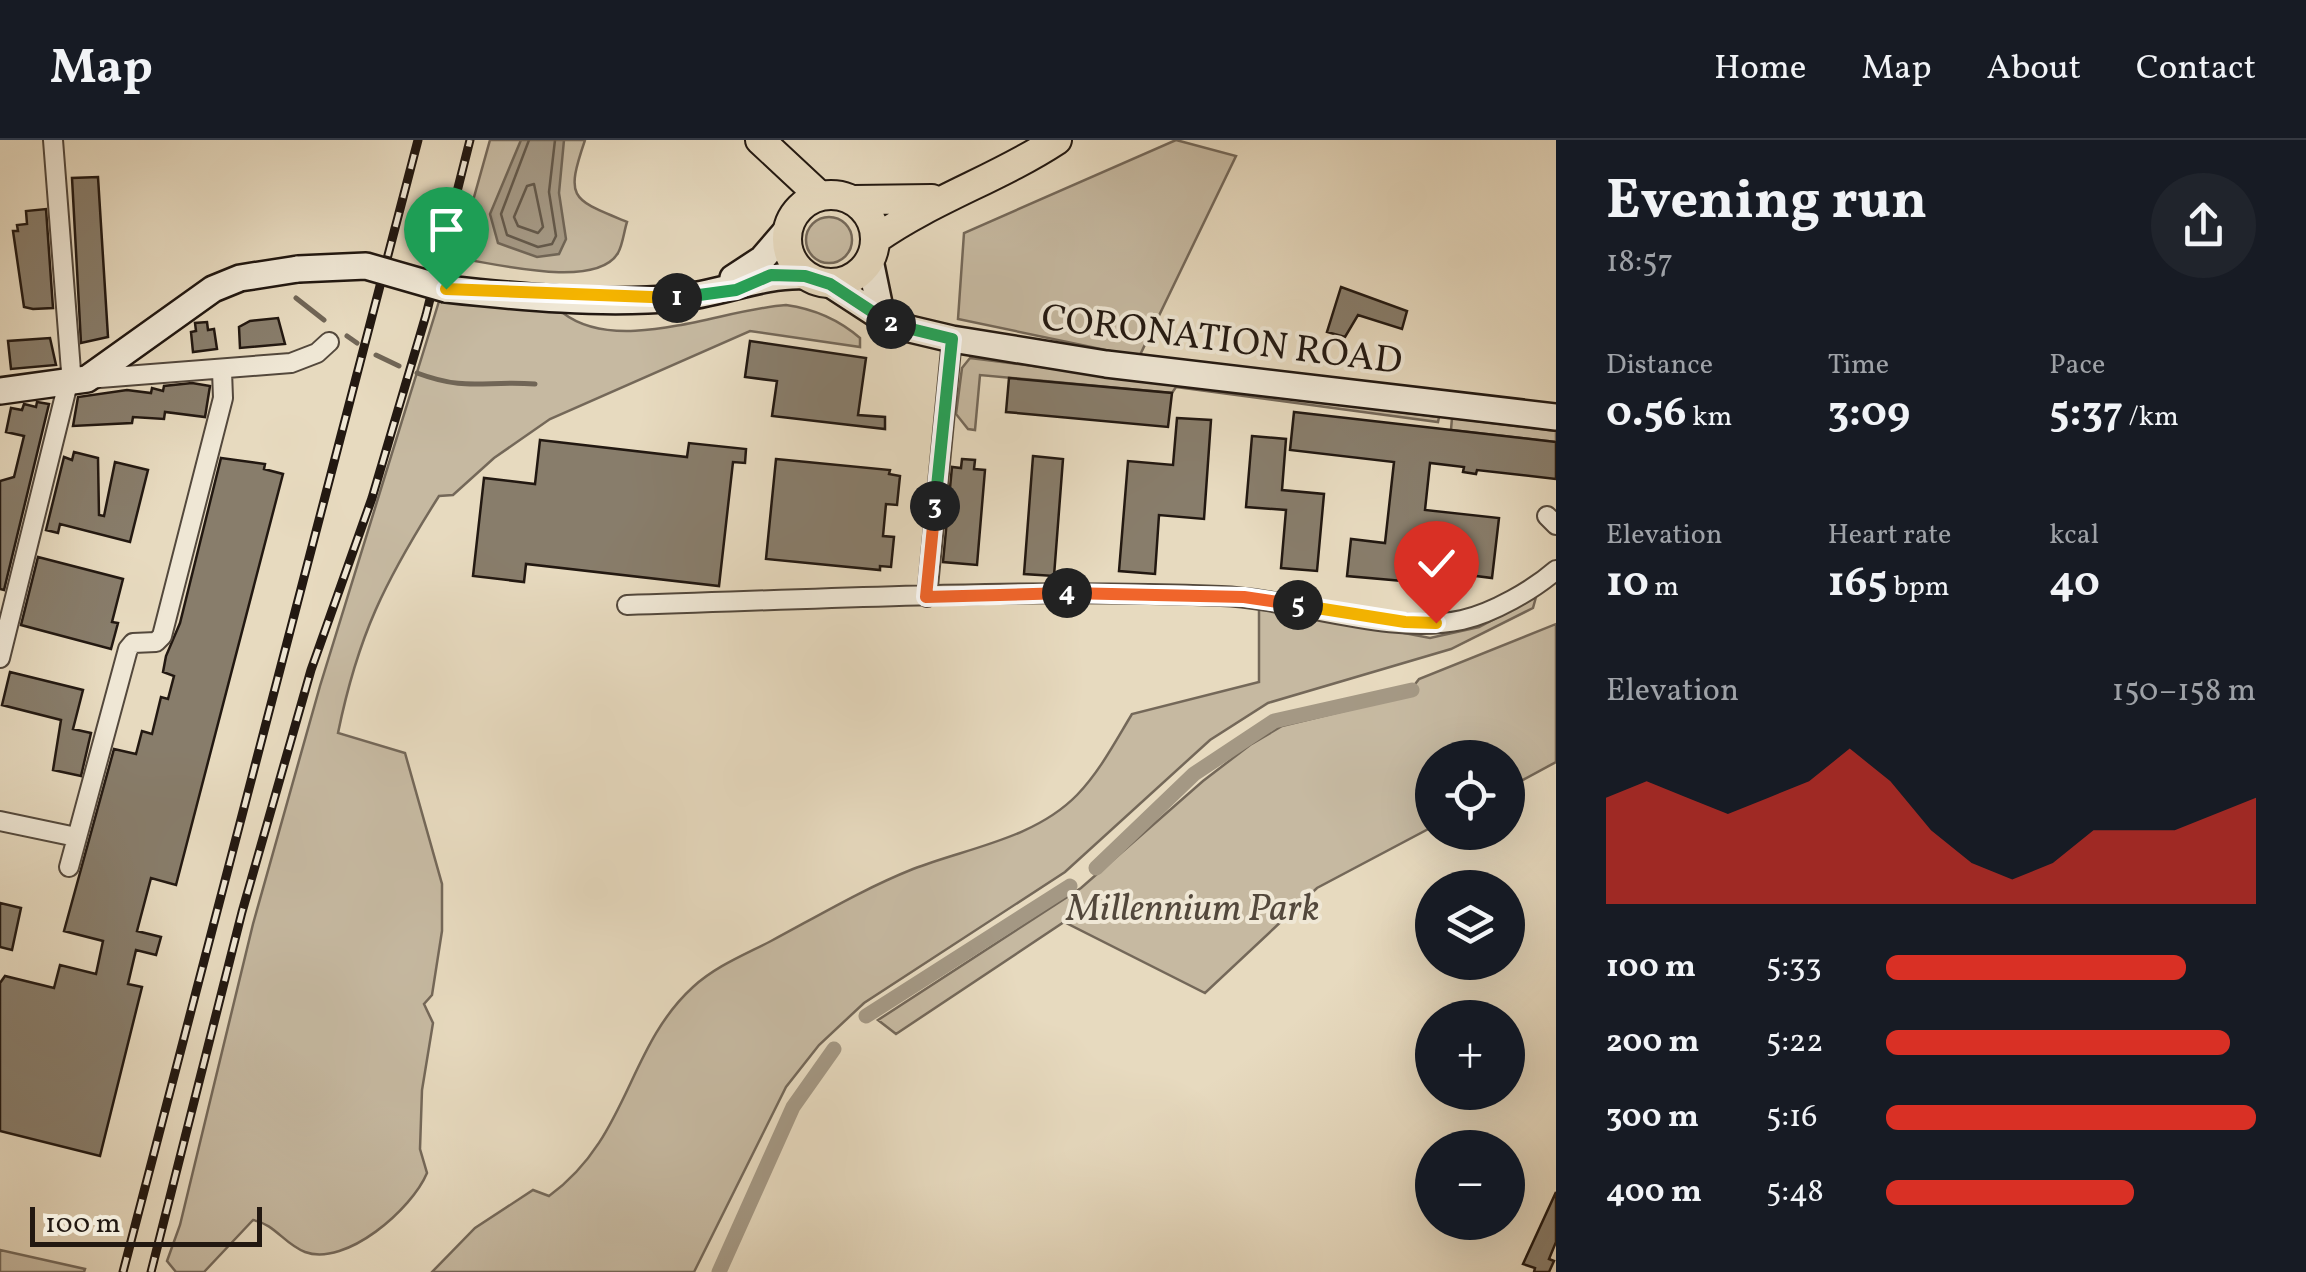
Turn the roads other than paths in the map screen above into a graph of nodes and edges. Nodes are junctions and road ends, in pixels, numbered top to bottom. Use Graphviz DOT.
graph roads {
  1 [pos="53,140"];
  2 [pos="1058,140"];
  3 [pos="765,147"];
  4 [pos="820,196"];
  5 [pos="941,198"];
  6 [pos="854,200"];
  7 [pos="789,224"];
  8 [pos="873,249"];
  9 [pos="817,280"];
  10 [pos="707,294"];
  11 [pos="882,318"];
  12 [pos="952,339"];
  13 [pos="329,342"];
  14 [pos="222,371"];
  15 [pos="78,381"];
  16 [pos="4,390"];
  17 [pos="1556,418"];
  18 [pos="1556,570"];
  19 [pos="926,597"];
  20 [pos="627,605"];
  21 [pos="0,658"];
  22 [pos="0,821"];
  23 [pos="76,838"];
  24 [pos="69,868"];
  1 -- 15 [label="street"];
  2 -- 5 [label="main road"];
  3 -- 4 [label="main road"];
  3 -- 7 [label="main road"];
  4 -- 6 [label="main road"];
  4 -- 7 [label="main road"];
  5 -- 6 [label="main road"];
  5 -- 8 [label="main road"];
  6 -- 8 [label="main road"];
  7 -- 9 [label="main road"];
  7 -- 10 [label="street"];
  8 -- 9 [label="main road"];
  8 -- 11 [label="street"];
  9 -- 10 [label="street"];
  9 -- 11 [label="street, CORONATION ROAD"];
  10 -- 15 [label="street, bridge"];
  11 -- 12 [label="street, CORONATION ROAD"];
  12 -- 17 [label="street, CORONATION ROAD"];
  12 -- 19 [label="street"];
  13 -- 14 [label="street"];
  14 -- 15 [label="street"];
  14 -- 23 [label="street"];
  15 -- 16 [label="street"];
  15 -- 21 [label="street"];
  18 -- 19 [label="street"];
  19 -- 20 [label="street"];
  22 -- 23 [label="street"];
  23 -- 24 [label="street"];
}
